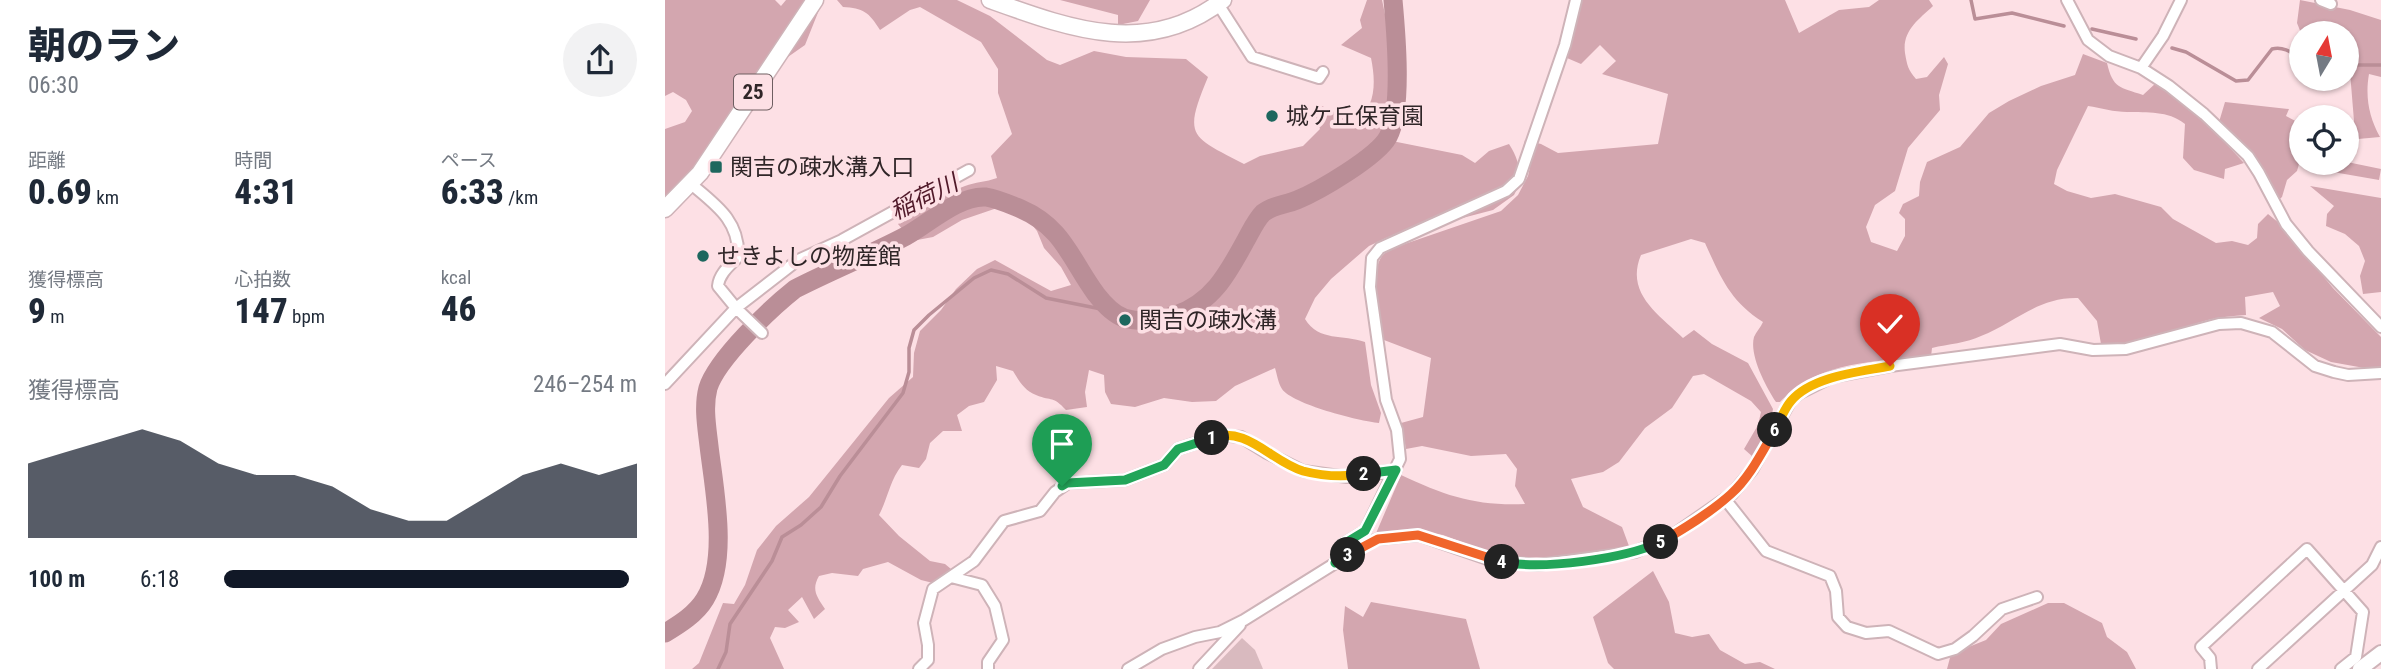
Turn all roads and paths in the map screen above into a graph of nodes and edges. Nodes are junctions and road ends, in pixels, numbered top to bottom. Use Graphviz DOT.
graph roads {
  1 [pos="815,0"];
  2 [pos="990,0"];
  3 [pos="1576,0"];
  4 [pos="2067,0"];
  5 [pos="2181,0"];
  6 [pos="1221,2"];
  7 [pos="2141,68"];
  8 [pos="1323,72"];
  9 [pos="969,170"];
  10 [pos="691,184"];
  11 [pos="665,209"];
  12 [pos="736,308"];
  13 [pos="2381,327"];
  14 [pos="762,333"];
  15 [pos="2381,373"];
  16 [pos="665,384"];
  17 [pos="1396,470"];
  18 [pos="1725,499"];
  19 [pos="2381,547"];
  20 [pos="1335,563"];
  21 [pos="951,577"];
  22 [pos="2345,590"];
  23 [pos="2037,597"];
  24 [pos="1244,620"];
  25 [pos="2381,653"];
  26 [pos="919,669"];
  27 [pos="988,669"];
  28 [pos="1128,669"];
  29 [pos="1199,669"];
  30 [pos="2211,669"];
  31 [pos="2258,669"];
  32 [pos="2341,669"];
  33 [pos="2360,669"];
  1 -- 10 [label="main road, 25"];
  2 -- 6 [label="main road"];
  3 -- 17 [label="street"];
  4 -- 7 [label="street"];
  5 -- 7 [label="street"];
  6 -- 8 [label="street"];
  7 -- 13 [label="street"];
  9 -- 12 [label="street"];
  10 -- 11 [label="main road, 25"];
  10 -- 12 [label="street"];
  12 -- 14 [label="street"];
  12 -- 16 [label="street"];
  15 -- 18 [label="street"];
  17 -- 20 [label="street"];
  17 -- 21 [label="street"];
  18 -- 20 [label="street"];
  18 -- 23 [label="street"];
  19 -- 22 [label="street"];
  20 -- 24 [label="street"];
  21 -- 26 [label="street"];
  21 -- 27 [label="street"];
  22 -- 30 [label="street"];
  22 -- 31 [label="street"];
  22 -- 32 [label="street"];
  24 -- 28 [label="street"];
  24 -- 29 [label="street"];
  25 -- 33 [label="main road"];
}
